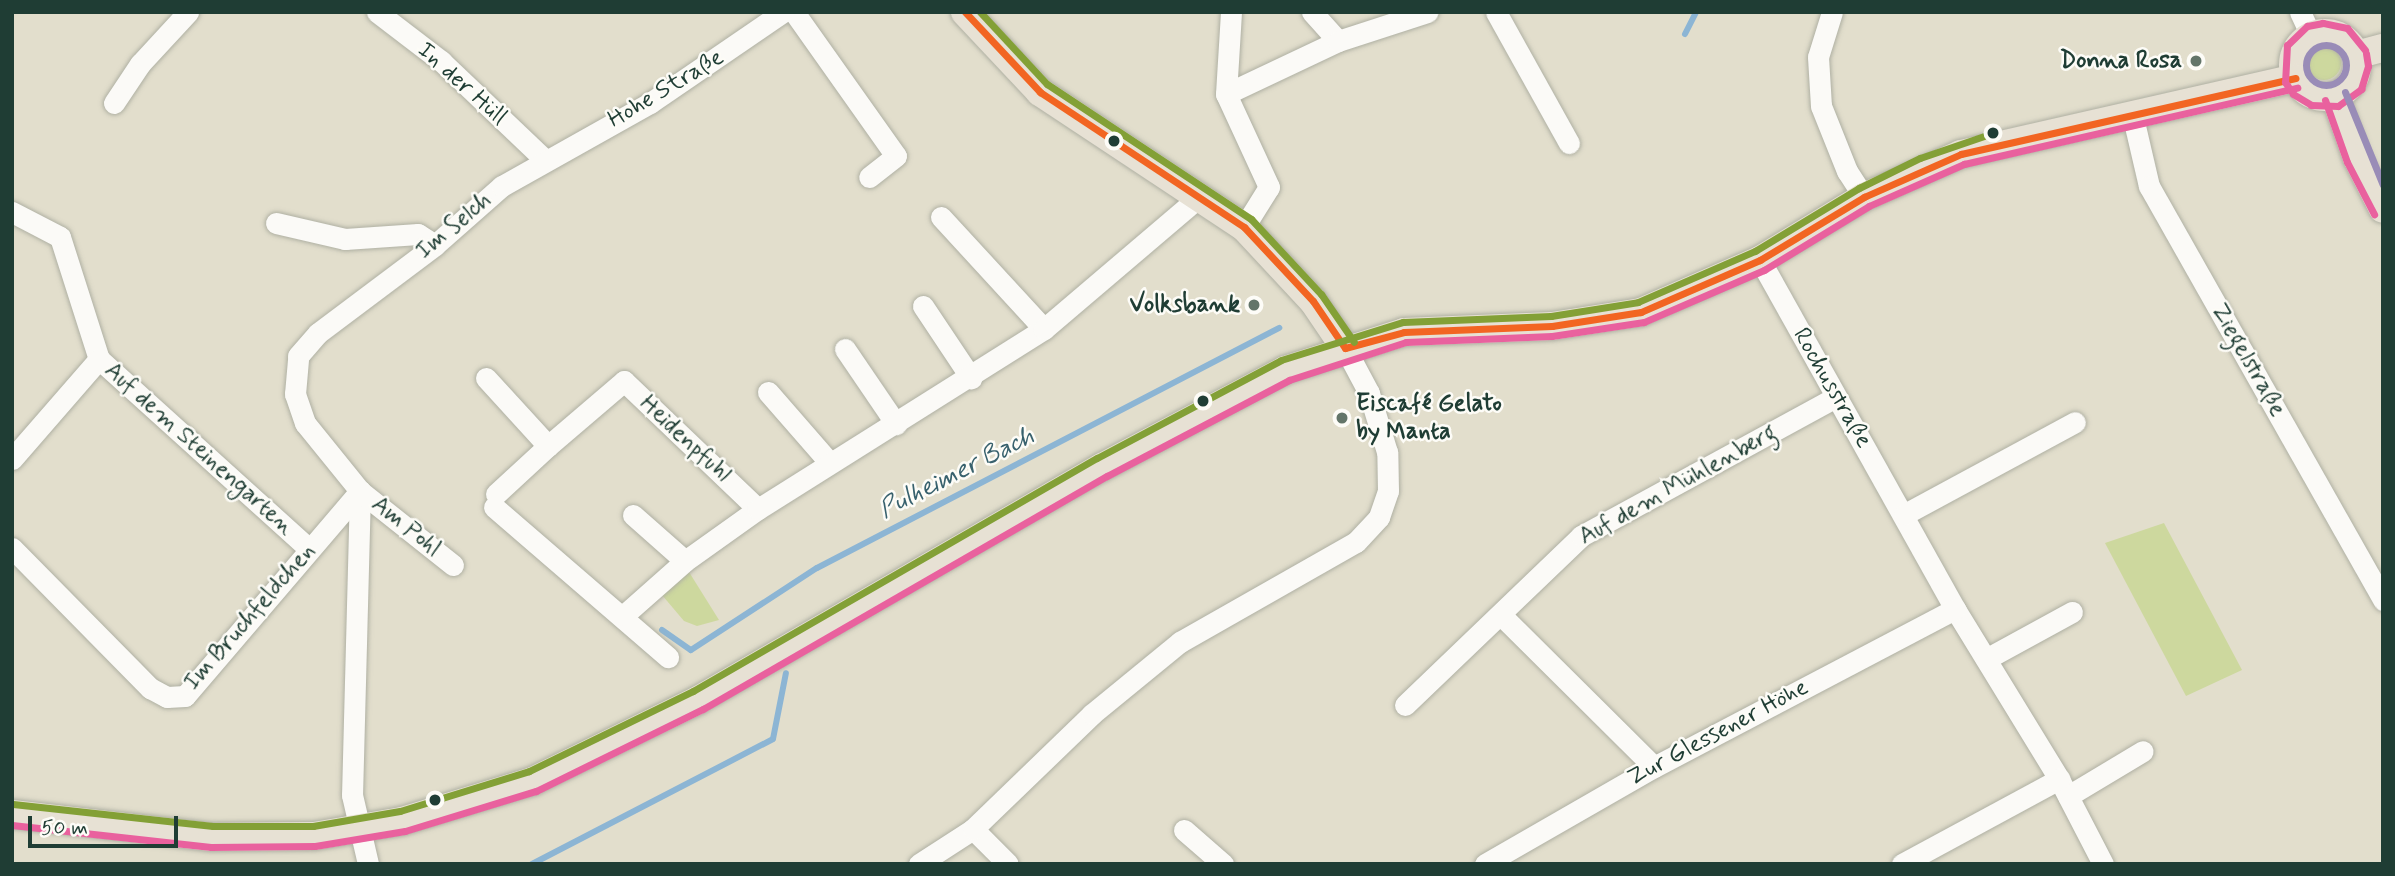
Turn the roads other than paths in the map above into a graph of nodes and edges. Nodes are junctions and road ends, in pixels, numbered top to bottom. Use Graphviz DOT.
graph roads {
  1 [pos="188,12"];
  2 [pos="377,12"];
  3 [pos="783,12"];
  4 [pos="793,12"];
  5 [pos="965,12"];
  6 [pos="1231,12"];
  7 [pos="1312,12"];
  8 [pos="1427,12"];
  9 [pos="1496,12"];
  10 [pos="1832,12"];
  11 [pos="2305,24"];
  12 [pos="1338,41"];
  13 [pos="2370,52"];
  14 [pos="2295,78"];
  15 [pos="1226,94"];
  16 [pos="2335,96"];
  17 [pos="114,103"];
  18 [pos="2132,113"];
  19 [pos="1569,144"];
  20 [pos="544,159"];
  21 [pos="869,177"];
  22 [pos="1200,196"];
  23 [pos="1864,197"];
  24 [pos="2383,209"];
  25 [pos="12,212"];
  26 [pos="941,217"];
  27 [pos="276,223"];
  28 [pos="1244,227"];
  29 [pos="435,245"];
  30 [pos="1760,260"];
  31 [pos="923,306"];
  32 [pos="1044,329"];
  33 [pos="1345,348"];
  34 [pos="845,349"];
  35 [pos="99,359"];
  36 [pos="486,378"];
  37 [pos="971,378"];
  38 [pos="768,392"];
  39 [pos="1836,397"];
  40 [pos="2076,422"];
  41 [pos="896,424"];
  42 [pos="548,446"];
  43 [pos="12,459"];
  44 [pos="830,463"];
  45 [pos="354,485"];
  46 [pos="758,509"];
  47 [pos="1905,514"];
  48 [pos="632,515"];
  49 [pos="12,548"];
  50 [pos="309,549"];
  51 [pos="685,561"];
  52 [pos="453,565"];
  53 [pos="2383,600"];
  54 [pos="1955,608"];
  55 [pos="2072,612"];
  56 [pos="624,615"];
  57 [pos="1502,616"];
  58 [pos="668,657"];
  59 [pos="1986,659"];
  60 [pos="1405,705"];
  61 [pos="2143,751"];
  62 [pos="1654,767"];
  63 [pos="2063,787"];
  64 [pos="12,814"];
  65 [pos="973,829"];
  66 [pos="361,830"];
  67 [pos="1184,830"];
  68 [pos="368,864"];
  69 [pos="919,864"];
  70 [pos="1008,864"];
  71 [pos="1223,864"];
  72 [pos="1485,864"];
  73 [pos="1902,864"];
  74 [pos="2103,864"];
  1 -- 17 [label="street"];
  2 -- 20 [label="street, In der Hüll"];
  3 -- 20 [label="street, Hohe Straße"];
  4 -- 21 [label="street"];
  5 -- 22 [label="main road"];
  6 -- 15 [label="street"];
  7 -- 12 [label="street"];
  8 -- 12 [label="street"];
  9 -- 19 [label="street"];
  10 -- 23 [label="street"];
  11 -- 13 [label="main road"];
  11 -- 14 [label="main road"];
  12 -- 15 [label="street"];
  13 -- 16 [label="main road"];
  14 -- 16 [label="main road"];
  14 -- 18 [label="main road"];
  15 -- 28 [label="street"];
  16 -- 24 [label="main road"];
  18 -- 23 [label="main road"];
  18 -- 53 [label="street, Ziegelstraße"];
  20 -- 29 [label="street, Im Selch"];
  22 -- 28 [label="main road"];
  22 -- 32 [label="street"];
  23 -- 30 [label="main road"];
  25 -- 35 [label="street, Auf dem Steinengarten"];
  26 -- 32 [label="street"];
  27 -- 29 [label="street"];
  28 -- 33 [label="main road"];
  29 -- 45 [label="street, Im Selch"];
  30 -- 33 [label="main road"];
  30 -- 39 [label="street, Rochusstraße"];
  31 -- 37 [label="street"];
  32 -- 37 [label="street"];
  33 -- 65 [label="street"];
  33 -- 66 [label="main road"];
  34 -- 41 [label="street"];
  35 -- 43 [label="street"];
  35 -- 50 [label="street, Auf dem Steinengarten"];
  36 -- 42 [label="street"];
  37 -- 41 [label="street"];
  38 -- 44 [label="street"];
  39 -- 47 [label="street, Rochusstraße"];
  39 -- 57 [label="street, Auf dem Mühlenberg"];
  40 -- 47 [label="street"];
  41 -- 44 [label="street"];
  42 -- 46 [label="street, Heidenpfuhl"];
  42 -- 56 [label="street, Heidenpfuhl"];
  44 -- 46 [label="street"];
  45 -- 50 [label="street, Im Bruchfeldchen"];
  45 -- 52 [label="street, Am Pohl"];
  45 -- 66 [label="street"];
  46 -- 51 [label="street"];
  47 -- 54 [label="street, Rochusstraße"];
  48 -- 51 [label="street"];
  49 -- 50 [label="street, Im Bruchfeldchen"];
  51 -- 56 [label="street"];
  54 -- 59 [label="street, Rochusstraße"];
  54 -- 62 [label="street, Zur Glessener Höhe"];
  55 -- 59 [label="street"];
  56 -- 58 [label="street, Heidenpfuhl"];
  57 -- 60 [label="street, Auf dem Mühlenberg"];
  57 -- 62 [label="street"];
  59 -- 63 [label="street, Rochusstraße"];
  61 -- 63 [label="street"];
  62 -- 72 [label="street, Zur Glessener Höhe"];
  63 -- 73 [label="street"];
  63 -- 74 [label="street, Rochusstraße"];
  64 -- 66 [label="main road"];
  65 -- 69 [label="street"];
  65 -- 70 [label="street"];
  66 -- 68 [label="street"];
  67 -- 71 [label="street"];
}
